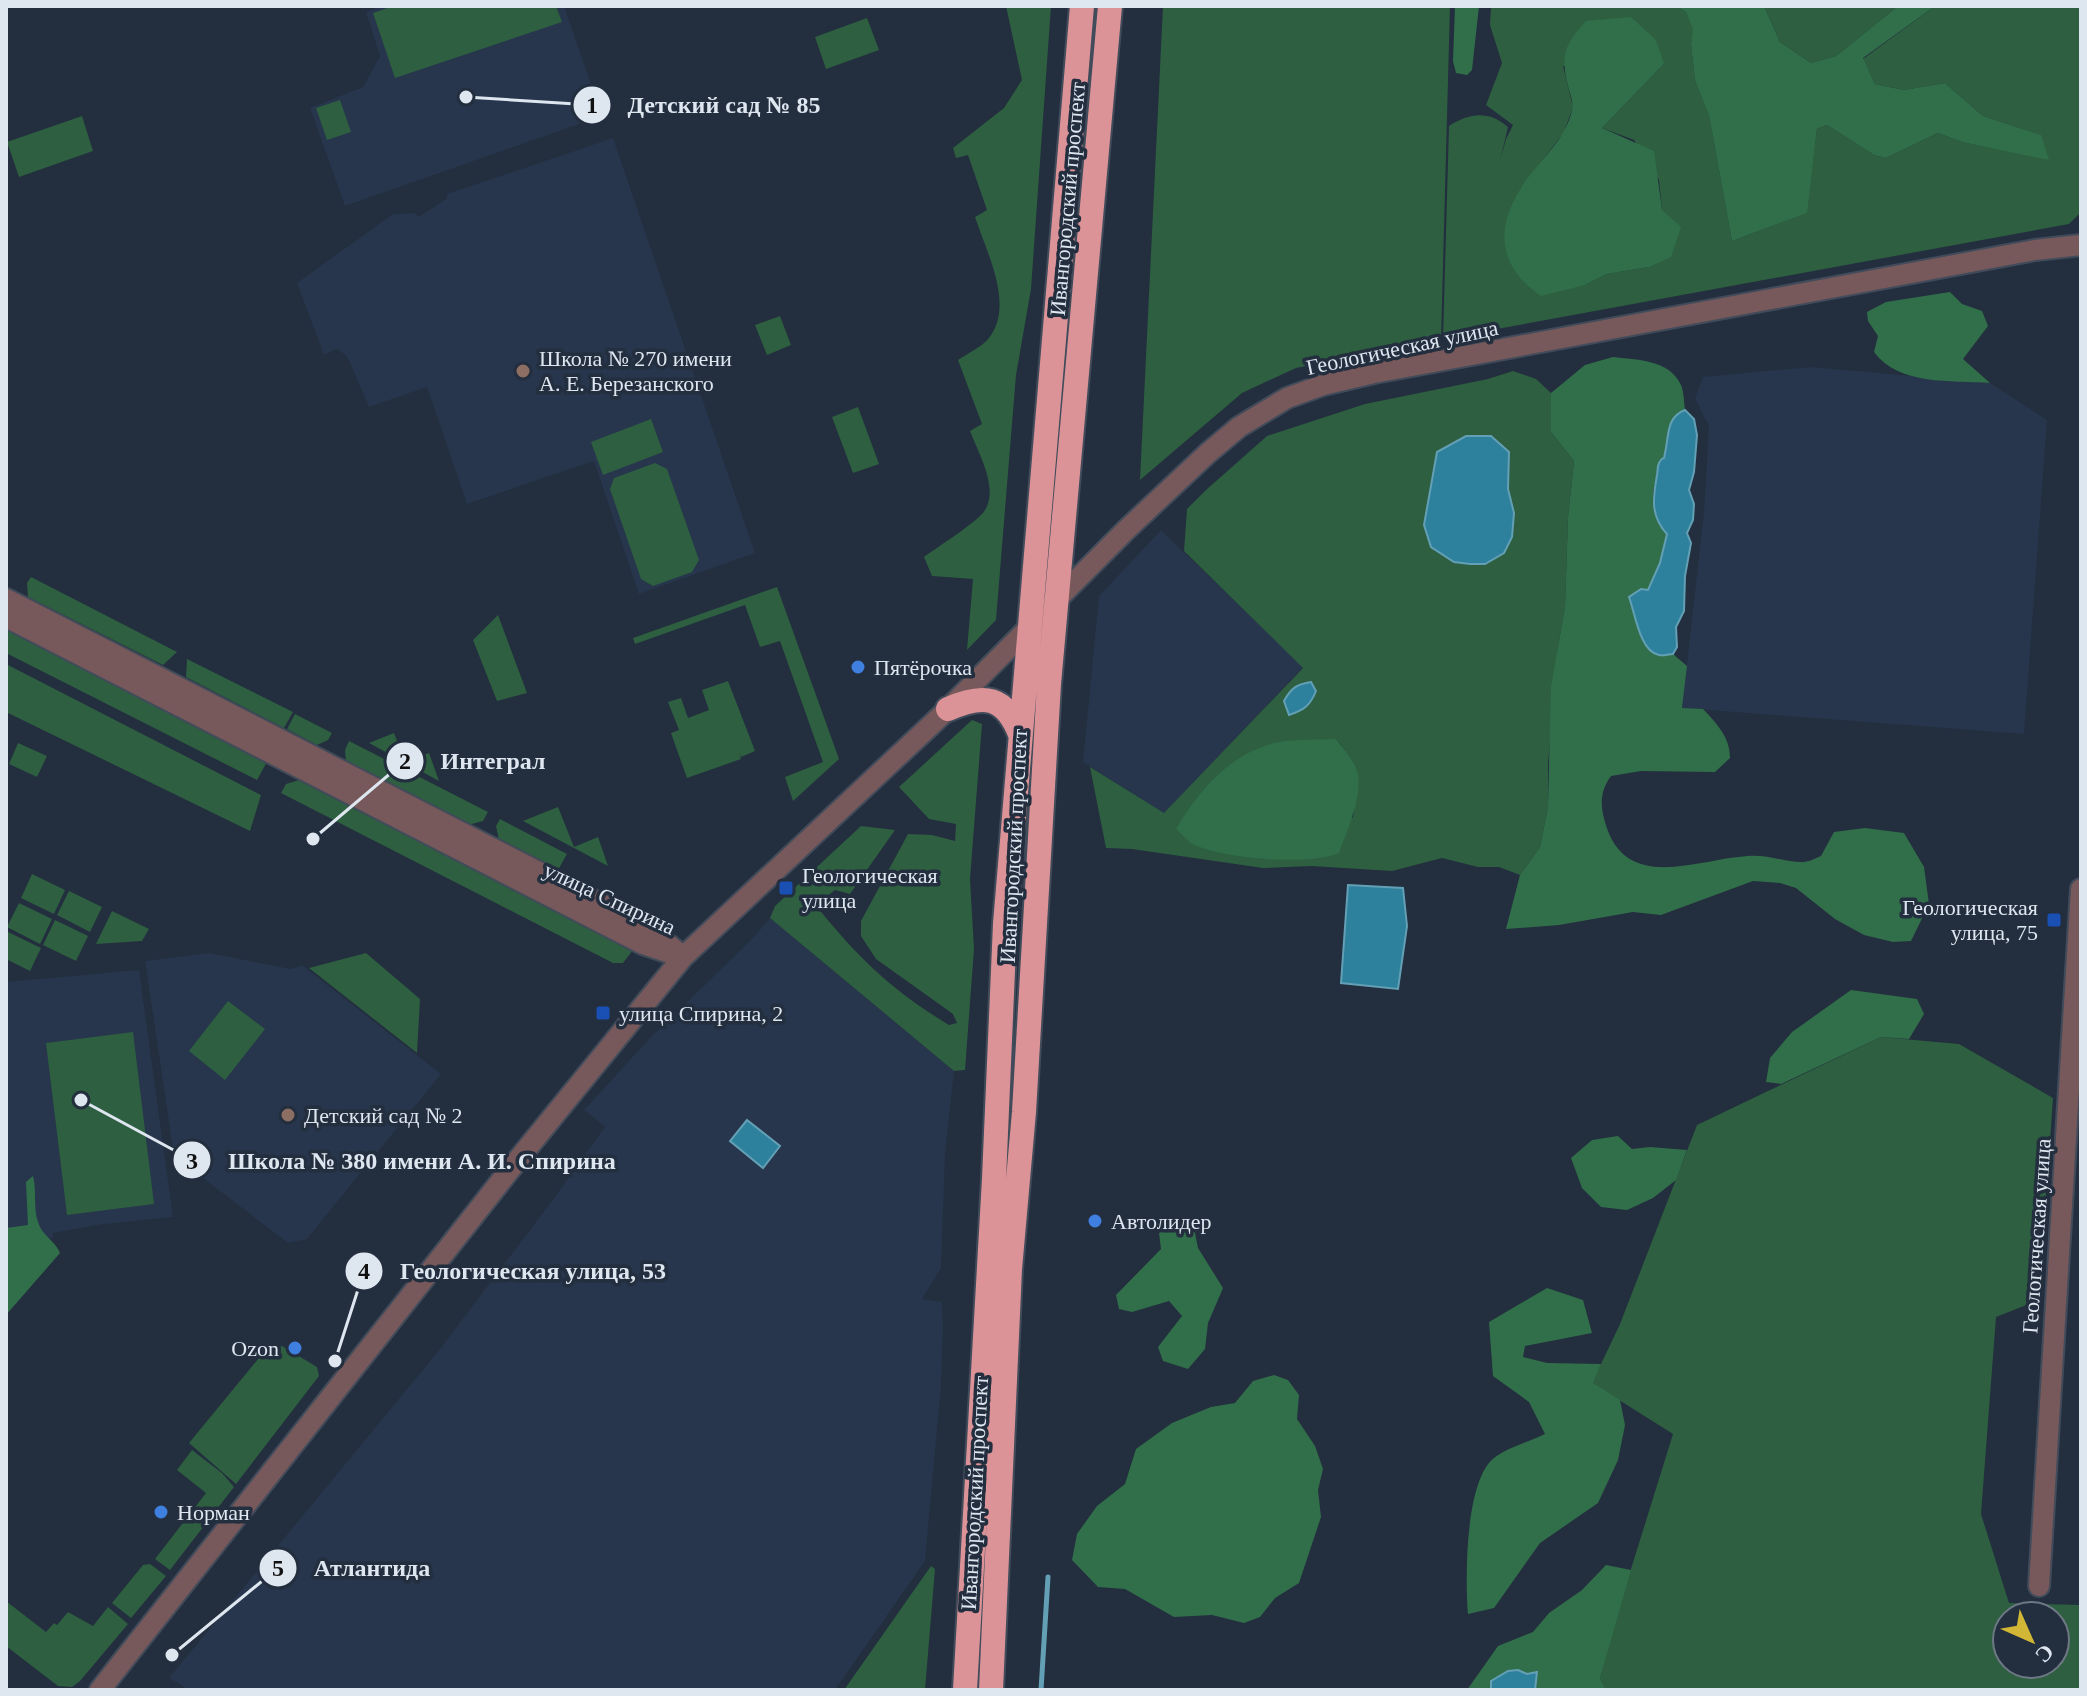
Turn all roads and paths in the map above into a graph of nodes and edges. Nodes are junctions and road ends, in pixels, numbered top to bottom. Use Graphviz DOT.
graph roads {
  1 [pos="1082,6"];
  2 [pos="1110,6"];
  3 [pos="2081,245"];
  4 [pos="6,599"];
  5 [pos="1056,602"];
  6 [pos="6,617"];
  7 [pos="1028,629"];
  8 [pos="948,709"];
  9 [pos="1020,734"];
  10 [pos="2081,889"];
  11 [pos="683,957"];
  12 [pos="2039,1586"];
  13 [pos="100,1690"];
  14 [pos="965,1690"];
  15 [pos="991,1690"];
  1 -- 7 [label="highway, Ивангородский проспект"];
  2 -- 5 [label="highway, Ивангородский проспект"];
  3 -- 5 [label="street, Геологическая улица"];
  4 -- 11 [label="street, улица Спирина"];
  5 -- 7 [label="street, Геологическая улица"];
  5 -- 15 [label="highway, Ивангородский проспект"];
  6 -- 11 [label="street, улица Спирина"];
  7 -- 8 [label="street, Геологическая улица"];
  7 -- 9 [label="highway, Ивангородский проспект"];
  8 -- 9 [label="highway"];
  8 -- 11 [label="street, Геологическая улица"];
  9 -- 14 [label="highway, Ивангородский проспект"];
  10 -- 12 [label="street, Геологическая улица"];
  11 -- 13 [label="street, Геологическая улица"];
}
